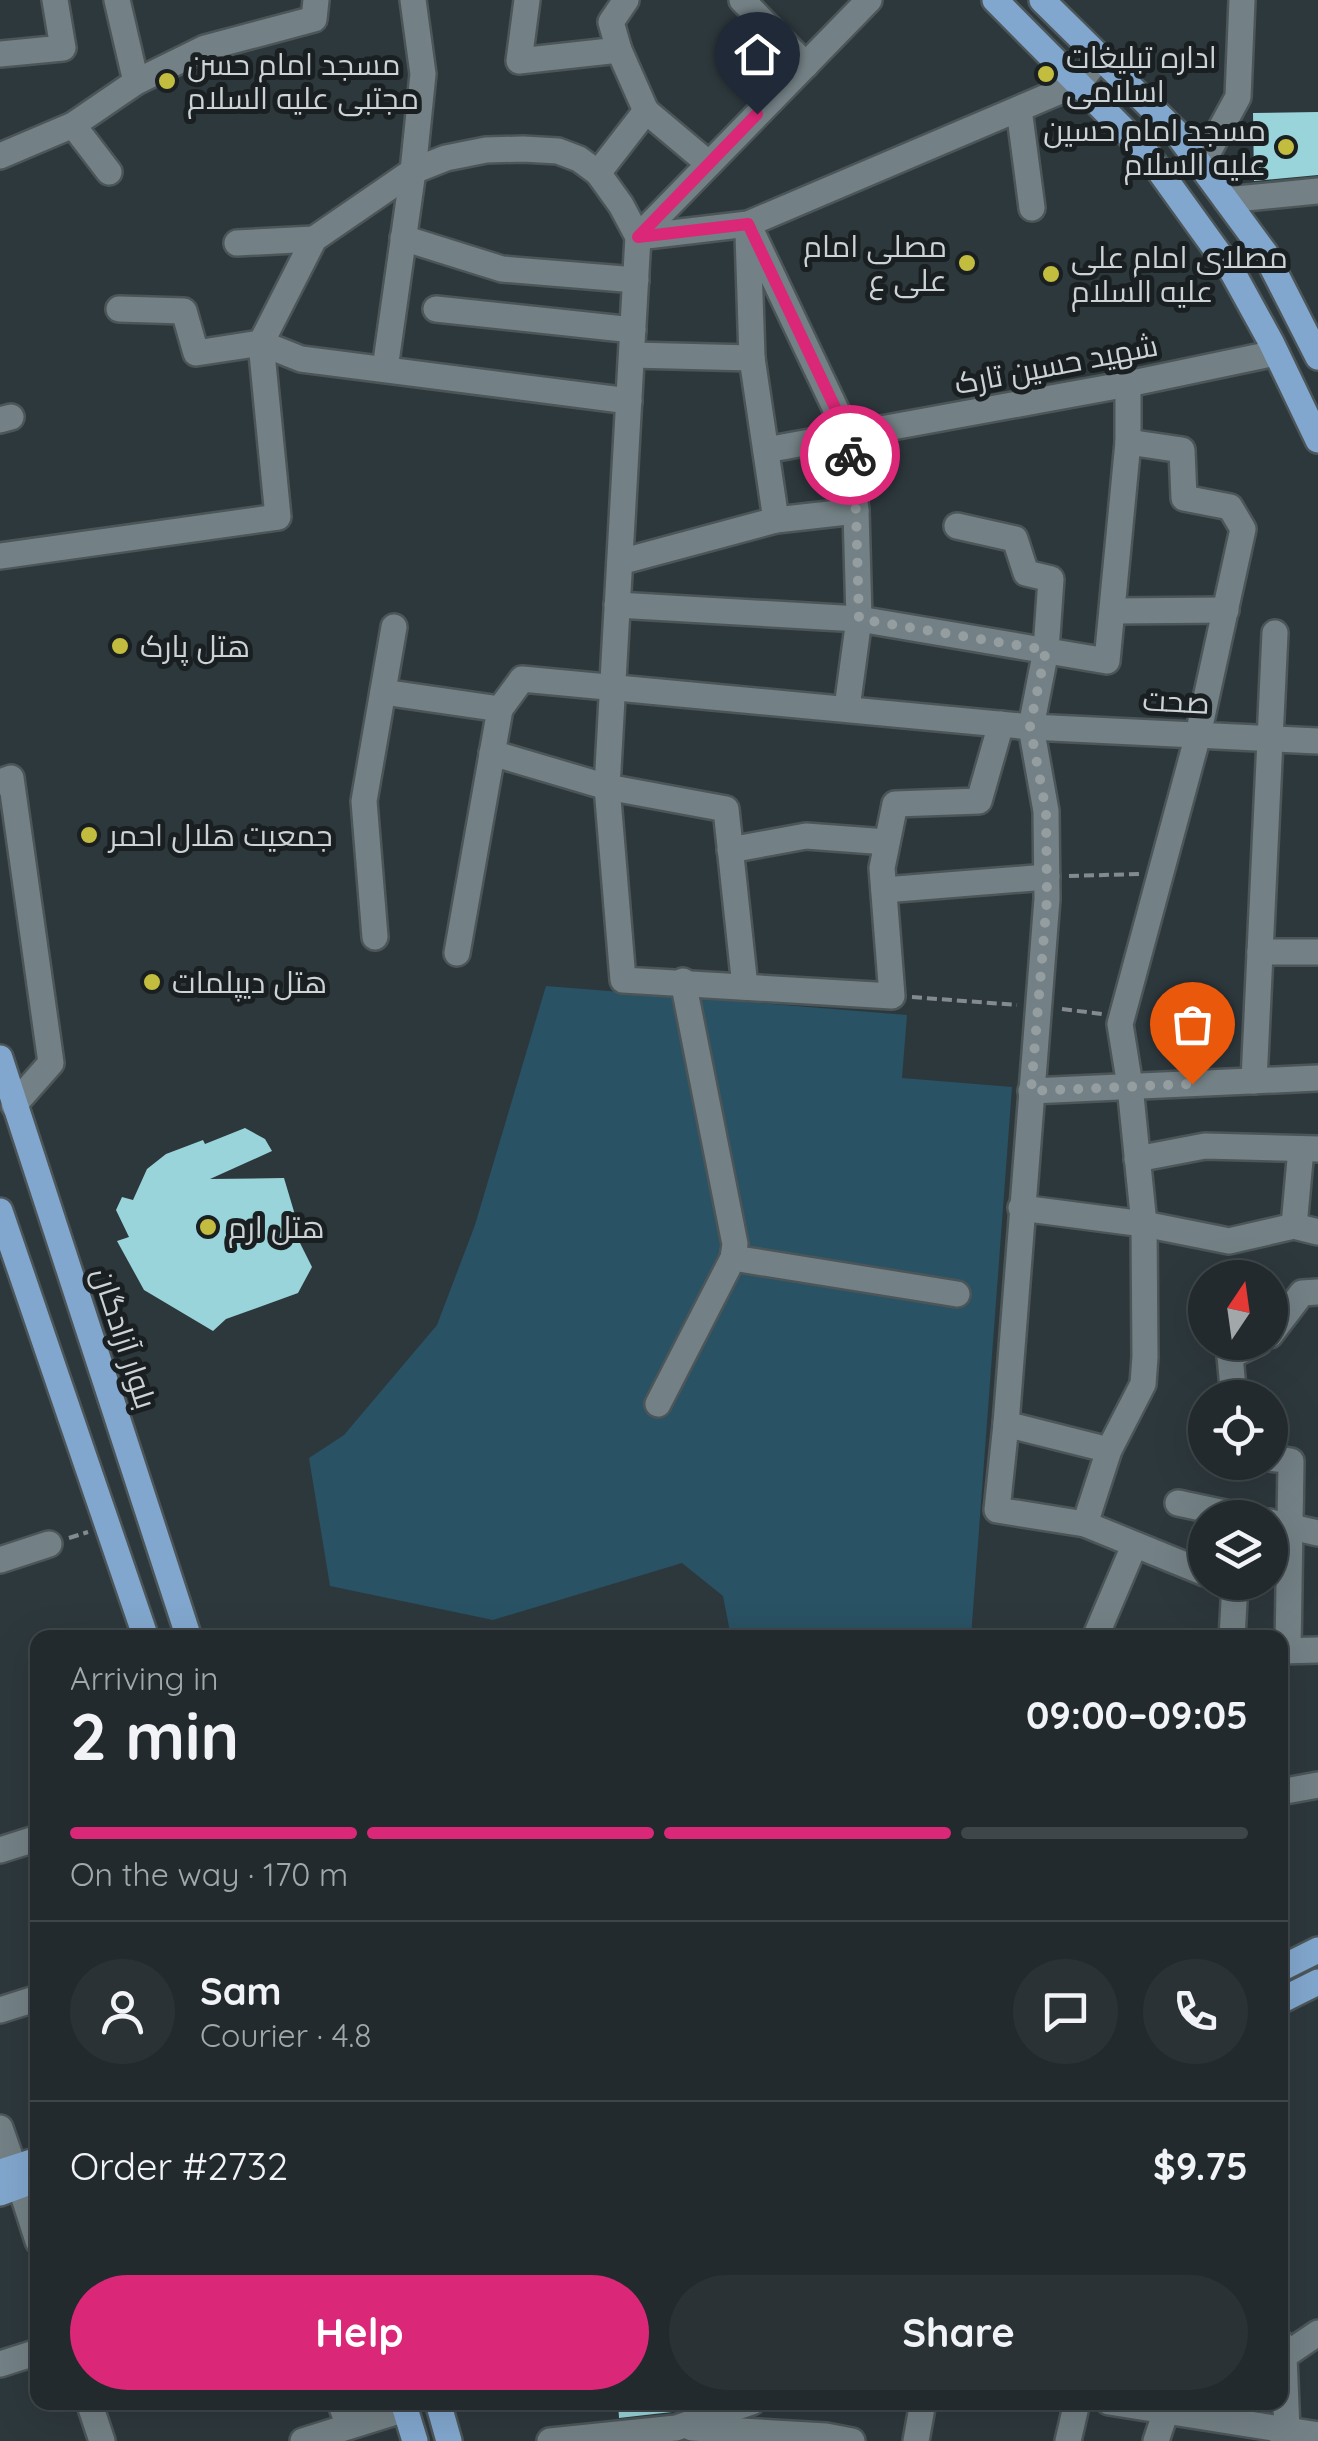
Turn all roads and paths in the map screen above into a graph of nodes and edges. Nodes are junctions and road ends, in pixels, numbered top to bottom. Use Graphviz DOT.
graph roads {
  1 [pos="55,0"];
  2 [pos="117,0"];
  3 [pos="316,0"];
  4 [pos="414,0"];
  5 [pos="526,0"];
  6 [pos="626,0"];
  7 [pos="742,0"];
  8 [pos="870,0"];
  9 [pos="995,0"];
  10 [pos="1042,0"];
  11 [pos="1242,0"];
  12 [pos="619,50"];
  13 [pos="0,54"];
  14 [pos="1099,58"];
  15 [pos="806,65"];
  16 [pos="136,82"];
  17 [pos="1078,83"];
  18 [pos="1019,109"];
  19 [pos="646,111"];
  20 [pos="73,125"];
  21 [pos="0,156"];
  22 [pos="708,164"];
  23 [pos="1201,166"];
  24 [pos="109,172"];
  25 [pos="413,172"];
  26 [pos="598,173"];
  27 [pos="1318,191"];
  28 [pos="1226,200"];
  29 [pos="1032,208"];
  30 [pos="748,224"];
  31 [pos="638,237"];
  32 [pos="404,238"];
  33 [pos="314,240"];
  34 [pos="237,242"];
  35 [pos="636,280"];
  36 [pos="436,308"];
  37 [pos="119,309"];
  38 [pos="632,342"];
  39 [pos="261,343"];
  40 [pos="1276,353"];
  41 [pos="1318,357"];
  42 [pos="752,358"];
  43 [pos="385,370"];
  44 [pos="1128,384"];
  45 [pos="629,401"];
  46 [pos="848,435"];
  47 [pos="1318,440"];
  48 [pos="1128,442"];
  49 [pos="766,450"];
  50 [pos="856,511"];
  51 [pos="776,520"];
  52 [pos="957,526"];
  53 [pos="0,556"];
  54 [pos="620,562"];
  55 [pos="617,605"];
  56 [pos="1226,610"];
  57 [pos="1113,611"];
  58 [pos="859,619"];
  59 [pos="394,627"];
  60 [pos="1276,633"];
  61 [pos="1046,650"];
  62 [pos="612,685"];
  63 [pos="383,692"];
  64 [pos="500,708"];
  65 [pos="846,708"];
  66 [pos="1001,724"];
  67 [pos="1030,726"];
  68 [pos="1198,735"];
  69 [pos="1270,738"];
  70 [pos="1318,741"];
  71 [pos="492,754"];
  72 [pos="0,782"];
  73 [pos="606,787"];
  74 [pos="887,842"];
  75 [pos="730,850"];
  76 [pos="1159,874"];
  77 [pos="1047,877"];
  78 [pos="884,890"];
  79 [pos="375,937"];
  80 [pos="1260,952"];
  81 [pos="1318,952"];
  82 [pos="457,953"];
  83 [pos="683,982"];
  84 [pos="745,987"];
  85 [pos="892,996"];
  86 [pos="1037,1006"];
  87 [pos="1122,1016"];
  88 [pos="0,1058"];
  89 [pos="1318,1078"];
  90 [pos="1254,1081"];
  91 [pos="1130,1086"];
  92 [pos="1031,1091"];
  93 [pos="14,1104"];
  94 [pos="1309,1149"];
  95 [pos="1138,1159"];
  96 [pos="1021,1208"];
  97 [pos="0,1211"];
  98 [pos="1144,1224"];
  99 [pos="1306,1229"];
  100 [pos="732,1258"];
  101 [pos="1318,1292"];
  102 [pos="957,1294"];
  103 [pos="1288,1311"];
  104 [pos="658,1404"];
  105 [pos="1006,1424"];
  106 [pos="1109,1450"];
  107 [pos="1178,1503"];
  108 [pos="1188,1505"];
  109 [pos="1085,1524"];
  110 [pos="107,1526"];
  111 [pos="1288,1526"];
  112 [pos="1318,1532"];
  113 [pos="49,1544"];
  114 [pos="1134,1546"];
  115 [pos="0,1560"];
  116 [pos="1188,1567"];
  117 [pos="1233,1600"];
  118 [pos="1283,1600"];
  119 [pos="180,1609"];
  120 [pos="143,1630"];
  121 [pos="187,1630"];
  122 [pos="1097,1630"];
  123 [pos="1232,1630"];
  124 [pos="1284,1630"];
  125 [pos="1288,1650"];
  126 [pos="1318,1650"];
  127 [pos="1318,1785"];
  128 [pos="1288,1791"];
  129 [pos="30,1841"];
  130 [pos="0,1850"];
  131 [pos="1318,1950"];
  132 [pos="1288,1965"];
  133 [pos="1318,1982"];
  134 [pos="1288,1997"];
  135 [pos="30,2001"];
  136 [pos="0,2010"];
  137 [pos="0,2128"];
  138 [pos="18,2176"];
  139 [pos="30,2215"];
  140 [pos="1318,2333"];
  141 [pos="1288,2348"];
  142 [pos="30,2355"];
  143 [pos="0,2364"];
  144 [pos="92,2410"];
  145 [pos="374,2410"];
  146 [pos="405,2410"];
  147 [pos="440,2410"];
  148 [pos="733,2410"];
  149 [pos="922,2410"];
  150 [pos="1075,2410"];
  151 [pos="1167,2410"];
  152 [pos="1180,2410"];
  153 [pos="1284,2410"];
  154 [pos="345,2414"];
  155 [pos="676,2434"];
  156 [pos="1318,2435"];
  157 [pos="1285,2436"];
  158 [pos="835,2439"];
  159 [pos="102,2441"];
  160 [pos="303,2441"];
  161 [pos="415,2441"];
  162 [pos="449,2441"];
  163 [pos="550,2441"];
  164 [pos="916,2441"];
  165 [pos="1068,2441"];
  166 [pos="1156,2441"];
  1 -- 13 [label="street"];
  2 -- 16 [label="street"];
  3 -- 16 [label="street"];
  4 -- 25 [label="street"];
  5 -- 12 [label="street"];
  6 -- 12 [label="street"];
  7 -- 15 [label="street"];
  8 -- 15 [label="street"];
  9 -- 17 [label="main road"];
  10 -- 14 [label="main road"];
  11 -- 23 [label="street"];
  12 -- 19 [label="street"];
  14 -- 17 [label="street"];
  14 -- 23 [label="main road"];
  15 -- 22 [label="street"];
  16 -- 20 [label="street"];
  17 -- 18 [label="street"];
  17 -- 40 [label="main road"];
  18 -- 29 [label="street"];
  18 -- 30 [label="street"];
  19 -- 22 [label="street"];
  19 -- 26 [label="street"];
  20 -- 21 [label="street"];
  20 -- 24 [label="street"];
  22 -- 31 [label="street"];
  23 -- 28 [label="main road"];
  25 -- 26 [label="street"];
  25 -- 32 [label="street"];
  25 -- 33 [label="street"];
  26 -- 31 [label="street"];
  27 -- 28 [label="street"];
  28 -- 41 [label="main road"];
  30 -- 31 [label="street"];
  30 -- 42 [label="street"];
  30 -- 46 [label="street"];
  31 -- 35 [label="street"];
  32 -- 35 [label="street"];
  32 -- 43 [label="street"];
  33 -- 34 [label="street"];
  33 -- 39 [label="street"];
  35 -- 38 [label="street"];
  36 -- 38 [label="street"];
  37 -- 39 [label="street"];
  38 -- 42 [label="street"];
  38 -- 45 [label="street"];
  39 -- 43 [label="street"];
  39 -- 53 [label="street"];
  40 -- 44 [label="street, شهید حسین تارک"];
  40 -- 47 [label="main road"];
  42 -- 49 [label="street"];
  43 -- 45 [label="street"];
  44 -- 46 [label="street, شهید حسین تارک"];
  44 -- 48 [label="street"];
  45 -- 54 [label="street"];
  46 -- 49 [label="street, شهید حسین تارک"];
  46 -- 50 [label="street"];
  48 -- 56 [label="street"];
  48 -- 57 [label="street"];
  49 -- 51 [label="street"];
  50 -- 51 [label="street"];
  50 -- 58 [label="street"];
  51 -- 54 [label="street"];
  52 -- 61 [label="street"];
  54 -- 55 [label="street"];
  55 -- 58 [label="street"];
  55 -- 62 [label="street"];
  56 -- 57 [label="street"];
  56 -- 68 [label="street"];
  57 -- 61 [label="street"];
  58 -- 61 [label="street"];
  58 -- 65 [label="street"];
  59 -- 63 [label="street"];
  60 -- 69 [label="street"];
  61 -- 67 [label="street"];
  62 -- 64 [label="street, صحت"];
  62 -- 65 [label="street, صحت"];
  62 -- 73 [label="street"];
  63 -- 64 [label="street"];
  63 -- 79 [label="street"];
  64 -- 71 [label="street"];
  65 -- 66 [label="street, صحت"];
  66 -- 67 [label="street, صحت"];
  66 -- 74 [label="street"];
  67 -- 68 [label="street, صحت"];
  67 -- 77 [label="street"];
  68 -- 69 [label="street, صحت"];
  68 -- 76 [label="street"];
  69 -- 70 [label="street, صحت"];
  69 -- 80 [label="street"];
  71 -- 73 [label="street"];
  71 -- 82 [label="street"];
  72 -- 93 [label="street"];
  73 -- 75 [label="street"];
  73 -- 83 [label="street"];
  74 -- 75 [label="street"];
  74 -- 78 [label="street"];
  75 -- 84 [label="street"];
  76 -- 77 [label="path"];
  76 -- 87 [label="street"];
  77 -- 78 [label="street"];
  77 -- 86 [label="street"];
  78 -- 85 [label="street"];
  80 -- 81 [label="street"];
  80 -- 90 [label="street"];
  83 -- 84 [label="street"];
  83 -- 100 [label="street"];
  84 -- 85 [label="street"];
  85 -- 86 [label="path"];
  86 -- 87 [label="path"];
  86 -- 92 [label="street"];
  87 -- 91 [label="street"];
  88 -- 93 [label="main road, بلوار آزادگان"];
  89 -- 90 [label="street"];
  90 -- 91 [label="street"];
  91 -- 92 [label="street"];
  91 -- 95 [label="street"];
  92 -- 96 [label="street"];
  93 -- 119 [label="main road, بلوار آزادگان"];
  94 -- 95 [label="street"];
  94 -- 99 [label="street"];
  95 -- 98 [label="street"];
  96 -- 98 [label="street"];
  96 -- 105 [label="street"];
  97 -- 110 [label="main road"];
  98 -- 99 [label="street"];
  98 -- 106 [label="street"];
  100 -- 102 [label="street"];
  100 -- 104 [label="street"];
  101 -- 103 [label="street"];
  105 -- 106 [label="street"];
  105 -- 109 [label="street"];
  106 -- 109 [label="street"];
  107 -- 108 [label="street"];
  109 -- 114 [label="street"];
  110 -- 113 [label="path"];
  110 -- 120 [label="main road"];
  111 -- 112 [label="street"];
  113 -- 115 [label="street"];
  114 -- 116 [label="street"];
  114 -- 122 [label="street"];
  117 -- 123 [label="street"];
  118 -- 124 [label="street"];
  119 -- 120 [label="main road"];
  119 -- 121 [label="main road, بلوار آزادگان"];
  125 -- 126 [label="street"];
  127 -- 128 [label="street"];
  129 -- 130 [label="street"];
  131 -- 132 [label="main road"];
  133 -- 134 [label="main road"];
  135 -- 136 [label="street"];
  137 -- 138 [label="street"];
  138 -- 139 [label="street"];
  140 -- 141 [label="street"];
  142 -- 143 [label="street"];
  144 -- 159 [label="street"];
  145 -- 154 [label="street"];
  146 -- 161 [label="main road"];
  147 -- 162 [label="main road"];
  148 -- 155 [label="street"];
  149 -- 164 [label="street"];
  150 -- 165 [label="street"];
  151 -- 166 [label="street"];
  152 -- 157 [label="street"];
  153 -- 157 [label="street"];
  154 -- 160 [label="street"];
  155 -- 158 [label="street"];
  155 -- 163 [label="street"];
  156 -- 157 [label="street"];
}
